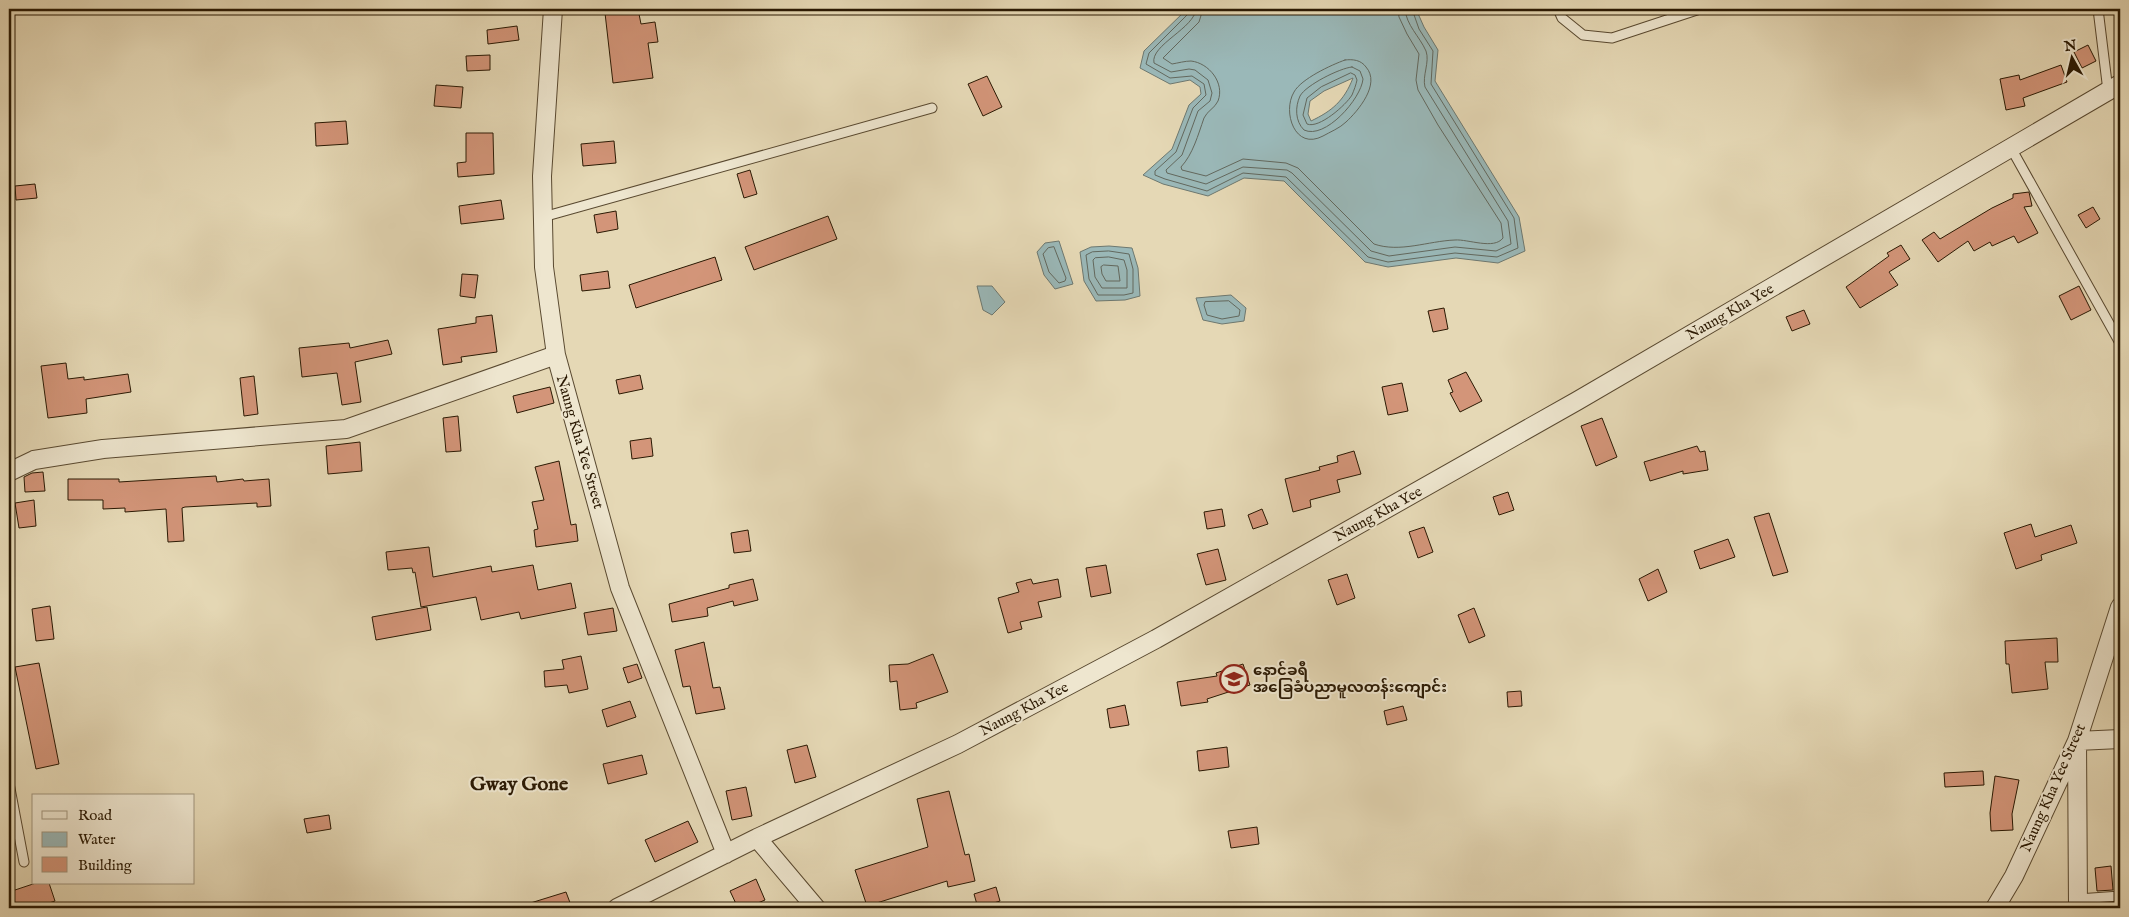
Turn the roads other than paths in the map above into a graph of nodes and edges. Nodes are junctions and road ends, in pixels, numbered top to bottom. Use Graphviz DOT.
graph roads {
  1 [pos="552,9"];
  2 [pos="1558,9"];
  3 [pos="1700,9"];
  4 [pos="2098,9"];
  5 [pos="2114,87"];
  6 [pos="932,108"];
  7 [pos="2011,148"];
  8 [pos="542,217"];
  9 [pos="2120,343"];
  10 [pos="556,355"];
  11 [pos="9,472"];
  12 [pos="2120,607"];
  13 [pos="2120,740"];
  14 [pos="2077,741"];
  15 [pos="9,783"];
  16 [pos="757,838"];
  17 [pos="726,854"];
  18 [pos="24,862"];
  19 [pos="2120,896"];
  20 [pos="2078,904"];
  21 [pos="618,908"];
  22 [pos="816,908"];
  23 [pos="1995,908"];
  1 -- 8 [label="street, Naung Kha Yee Street"];
  2 -- 3 [label="lane"];
  4 -- 5 [label="lane"];
  5 -- 7 [label="street, Naung Kha Yee"];
  6 -- 8 [label="lane"];
  7 -- 9 [label="lane"];
  7 -- 16 [label="street, Naung Kha Yee"];
  8 -- 10 [label="street, Naung Kha Yee Street"];
  10 -- 11 [label="street"];
  10 -- 17 [label="street, Naung Kha Yee Street"];
  12 -- 14 [label="street, Naung Kha Yee Street"];
  13 -- 14 [label="street"];
  14 -- 20 [label="street"];
  14 -- 23 [label="street, Naung Kha Yee Street"];
  15 -- 18 [label="lane"];
  16 -- 17 [label="street, Naung Kha Yee"];
  16 -- 22 [label="street"];
  17 -- 21 [label="street, Naung Kha Yee"];
  19 -- 20 [label="lane"];
}
